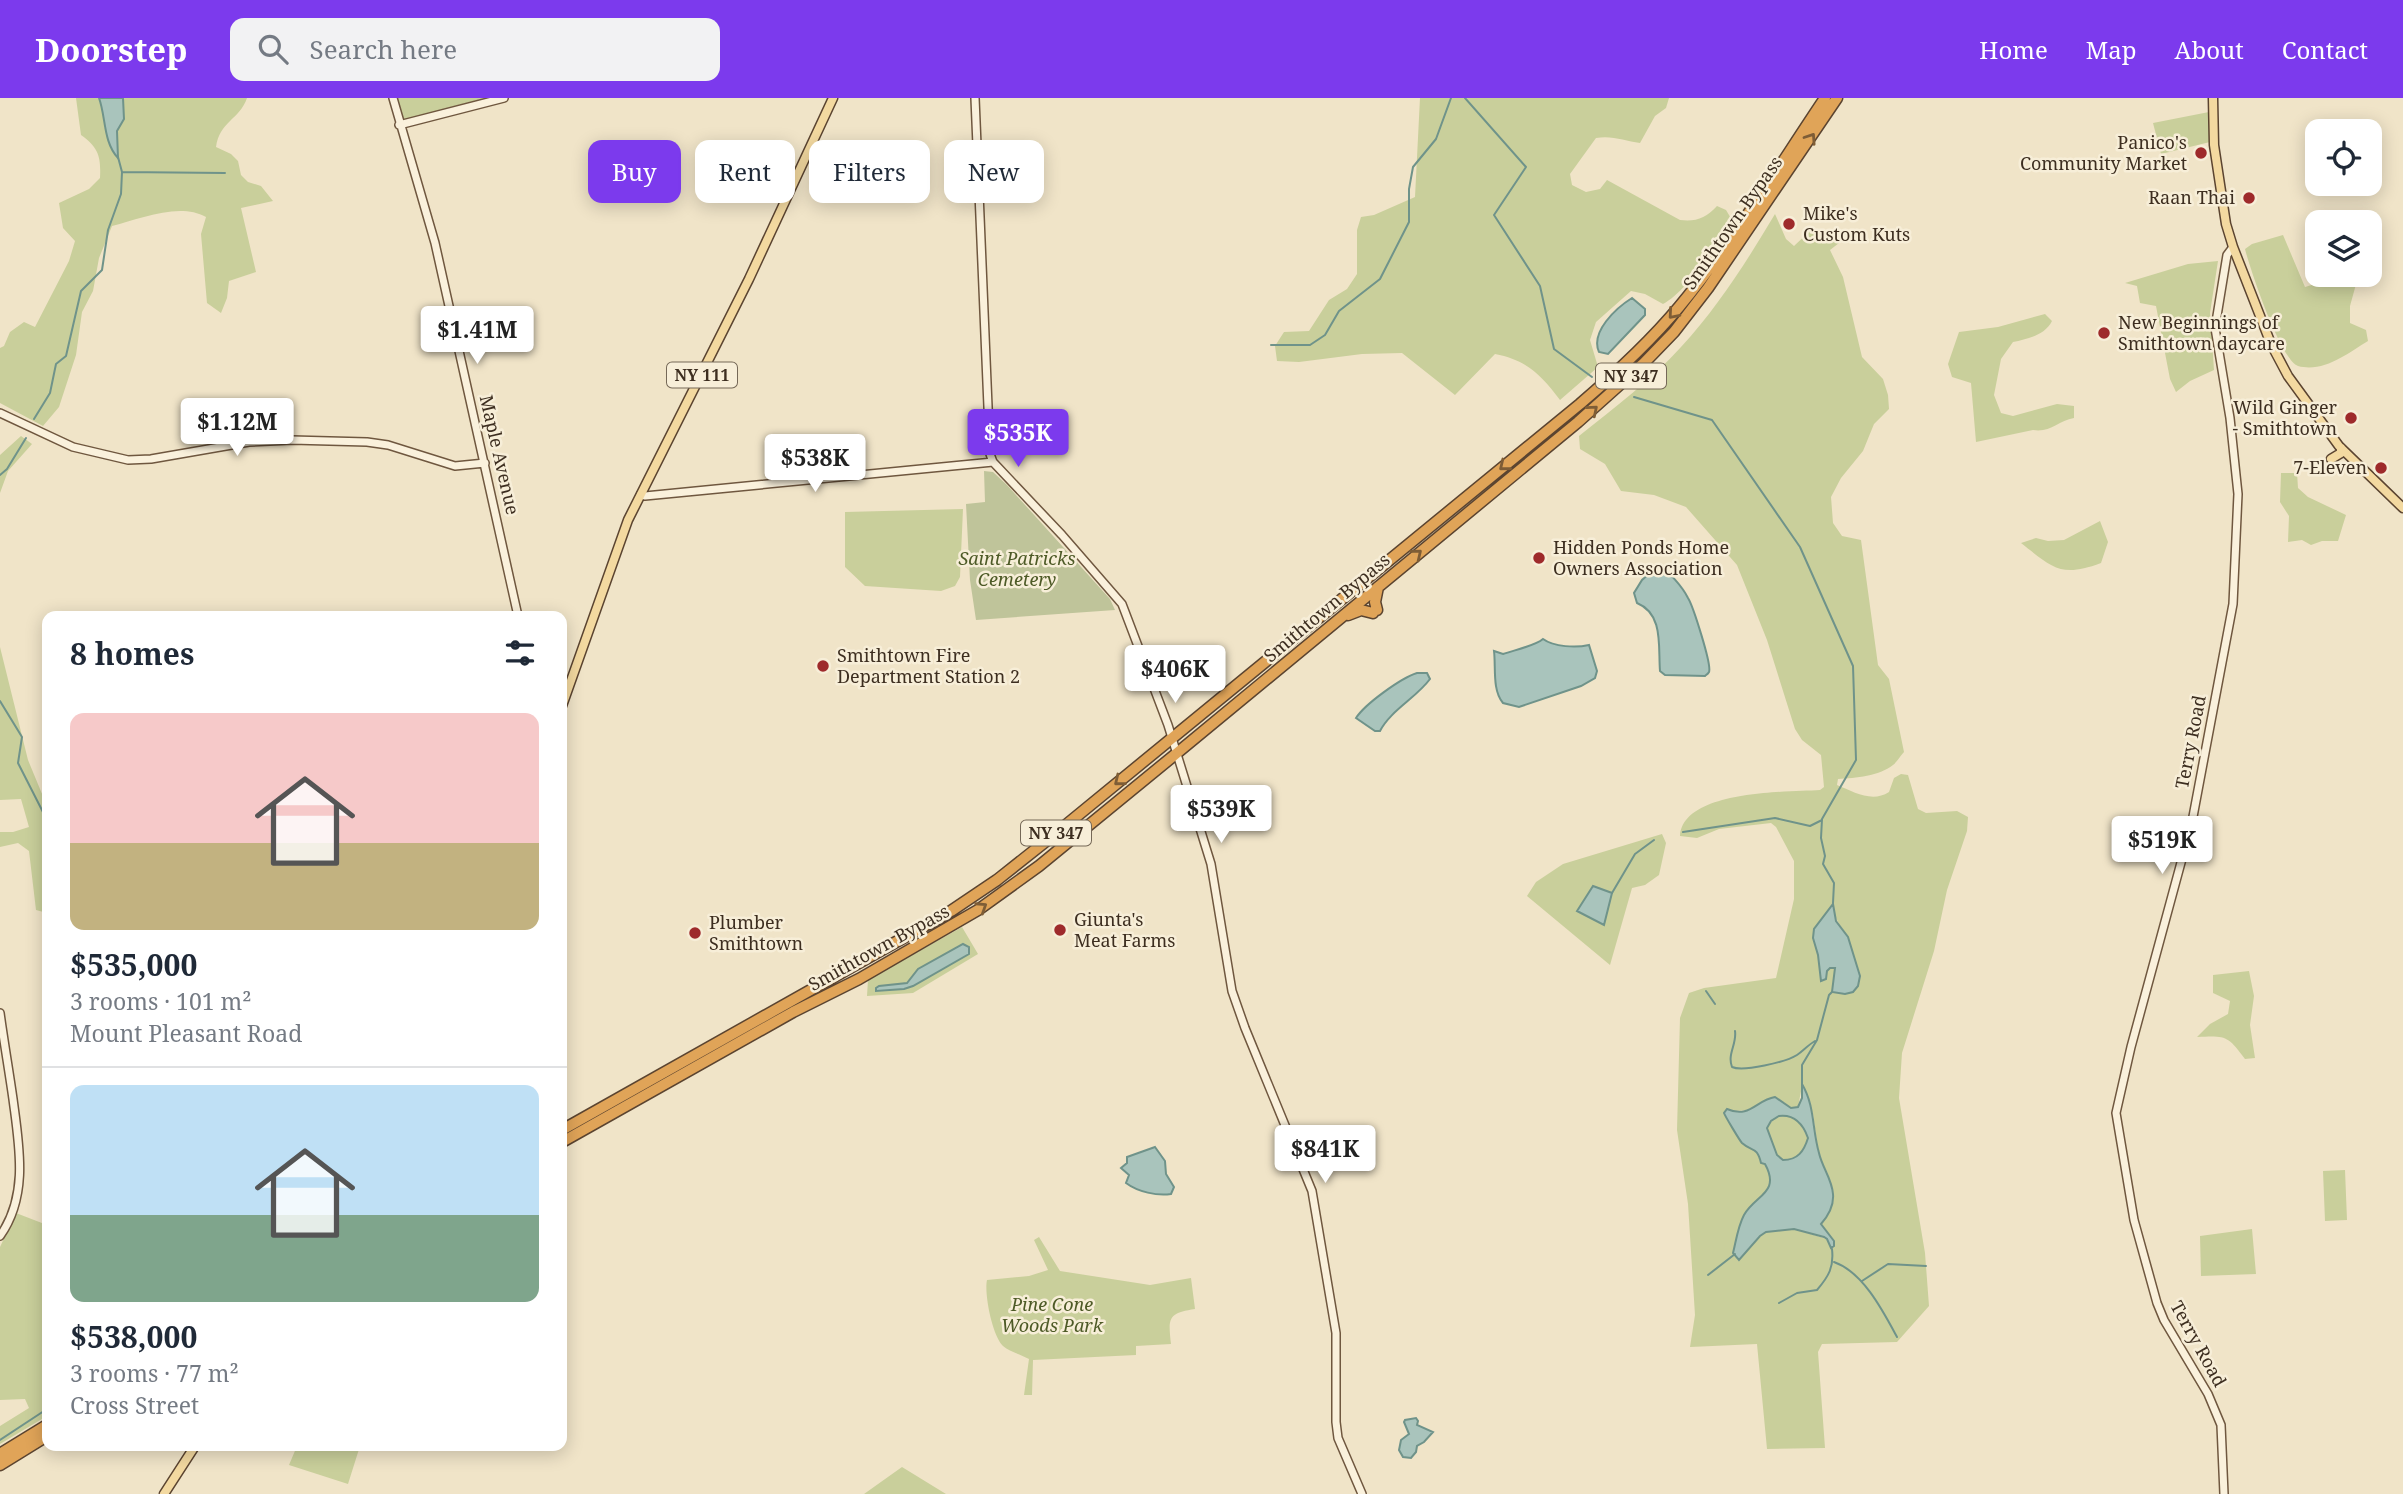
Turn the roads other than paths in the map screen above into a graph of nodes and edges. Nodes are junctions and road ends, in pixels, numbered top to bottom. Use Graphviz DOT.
graph roads {
  1 [pos="393,98"];
  2 [pos="504,98"];
  3 [pos="832,98"];
  4 [pos="975,98"];
  5 [pos="1825,98"];
  6 [pos="1837,98"];
  7 [pos="2213,98"];
  8 [pos="399,125"];
  9 [pos="2232,247"];
  10 [pos="0,413"];
  11 [pos="2341,447"];
  12 [pos="2331,459"];
  13 [pos="993,462"];
  14 [pos="485,463"];
  15 [pos="641,494"];
  16 [pos="2403,508"];
  17 [pos="1378,586"];
  18 [pos="517,611"];
  19 [pos="1338,620"];
  20 [pos="567,692"];
  21 [pos="1172,738"];
  22 [pos="1177,753"];
  23 [pos="0,1013"];
  24 [pos="567,1127"];
  25 [pos="567,1139"];
  26 [pos="0,1236"];
  27 [pos="42,1427"];
  28 [pos="42,1439"];
  29 [pos="192,1451"];
  30 [pos="0,1454"];
  31 [pos="0,1465"];
  32 [pos="164,1494"];
  33 [pos="1362,1494"];
  34 [pos="2223,1494"];
  1 -- 8 [label="street, Maple Avenue"];
  2 -- 8 [label="street"];
  3 -- 15 [label="main road, NY 111"];
  4 -- 13 [label="street"];
  5 -- 21 [label="highway, Smithtown Bypass / NY 347, one-way"];
  17 -- 6 [label="highway, Smithtown Bypass / NY 347, one-way"];
  7 -- 9 [label="main road, Terry Road"];
  8 -- 14 [label="street, Maple Avenue"];
  9 -- 11 [label="main road"];
  9 -- 34 [label="street, Terry Road"];
  10 -- 14 [label="street"];
  11 -- 12 [label="main road"];
  11 -- 16 [label="main road"];
  13 -- 15 [label="street"];
  13 -- 21 [label="street"];
  14 -- 18 [label="street, Maple Avenue"];
  15 -- 20 [label="main road, NY 111"];
  17 -- 19 [label="highway, Smithtown Bypass / NY 347"];
  17 -- 19 [label="highway"];
  19 -- 22 [label="highway, Smithtown Bypass / NY 347"];
  21 -- 22 [label="street"];
  21 -- 24 [label="highway, Smithtown Bypass / NY 347, one-way"];
  25 -- 22 [label="highway, Smithtown Bypass / NY 347, one-way"];
  22 -- 33 [label="street"];
  23 -- 26 [label="street"];
  27 -- 30 [label="highway"];
  28 -- 31 [label="highway"];
  29 -- 32 [label="main road"];
}
